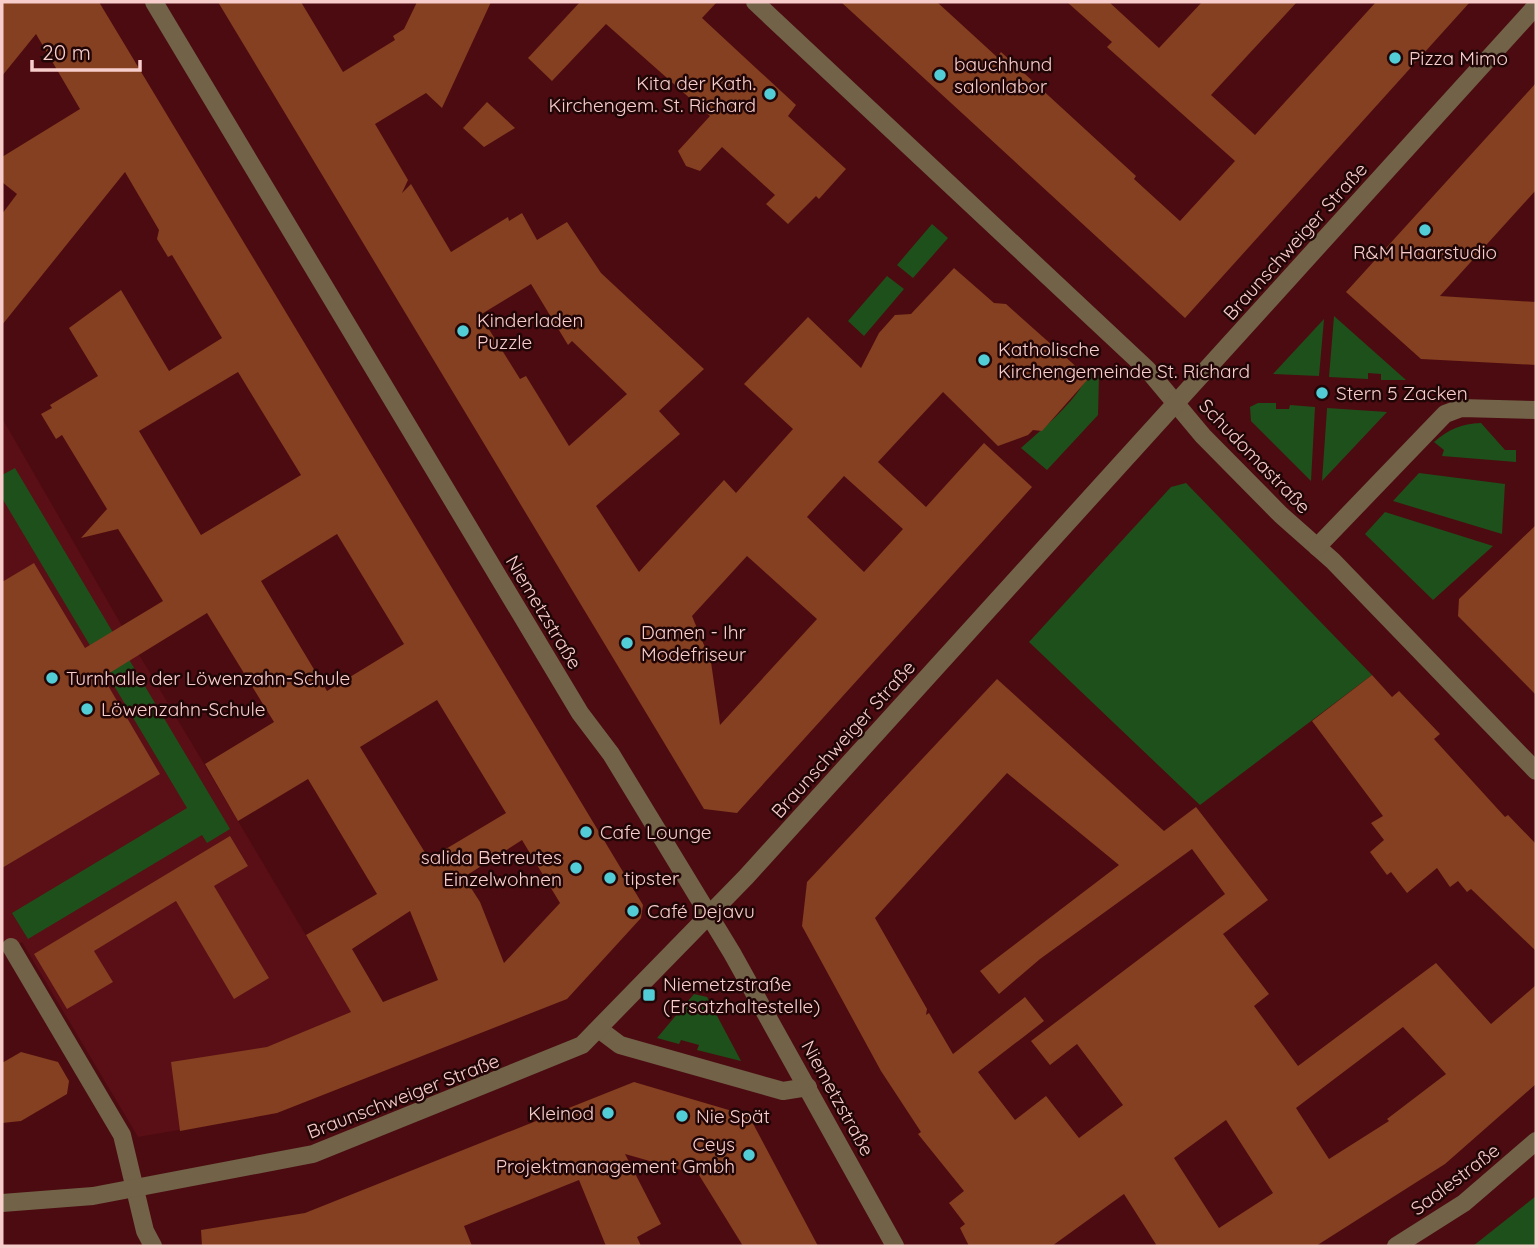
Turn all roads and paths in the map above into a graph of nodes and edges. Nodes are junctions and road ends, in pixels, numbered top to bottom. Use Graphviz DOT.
graph roads {
  1 [pos="154,2"];
  2 [pos="755,2"];
  3 [pos="1536,6"];
  4 [pos="1177,404"];
  5 [pos="1536,411"];
  6 [pos="1317,547"];
  7 [pos="1536,771"];
  8 [pos="708,914"];
  9 [pos="11,947"];
  10 [pos="600,1030"];
  11 [pos="808,1087"];
  12 [pos="1536,1141"];
  13 [pos="134,1188"];
  14 [pos="2,1203"];
  15 [pos="153,1246"];
  16 [pos="895,1246"];
  17 [pos="1396,1246"];
  1 -- 8 [label="street, Niemetzstraße"];
  2 -- 4 [label="street, Schudomastraße"];
  3 -- 4 [label="street, Braunschweiger Straße"];
  4 -- 6 [label="street, Schudomastraße"];
  4 -- 8 [label="street, Braunschweiger Straße"];
  5 -- 6 [label="street"];
  6 -- 7 [label="street, Schudomastraße"];
  8 -- 10 [label="street, Braunschweiger Straße"];
  8 -- 11 [label="street, Niemetzstraße"];
  9 -- 13 [label="street"];
  10 -- 11 [label="street"];
  10 -- 13 [label="street, Braunschweiger Straße"];
  11 -- 16 [label="street, Niemetzstraße"];
  12 -- 17 [label="street, Saalestraße"];
  13 -- 14 [label="street, Braunschweiger Straße"];
  13 -- 15 [label="street"];
}
